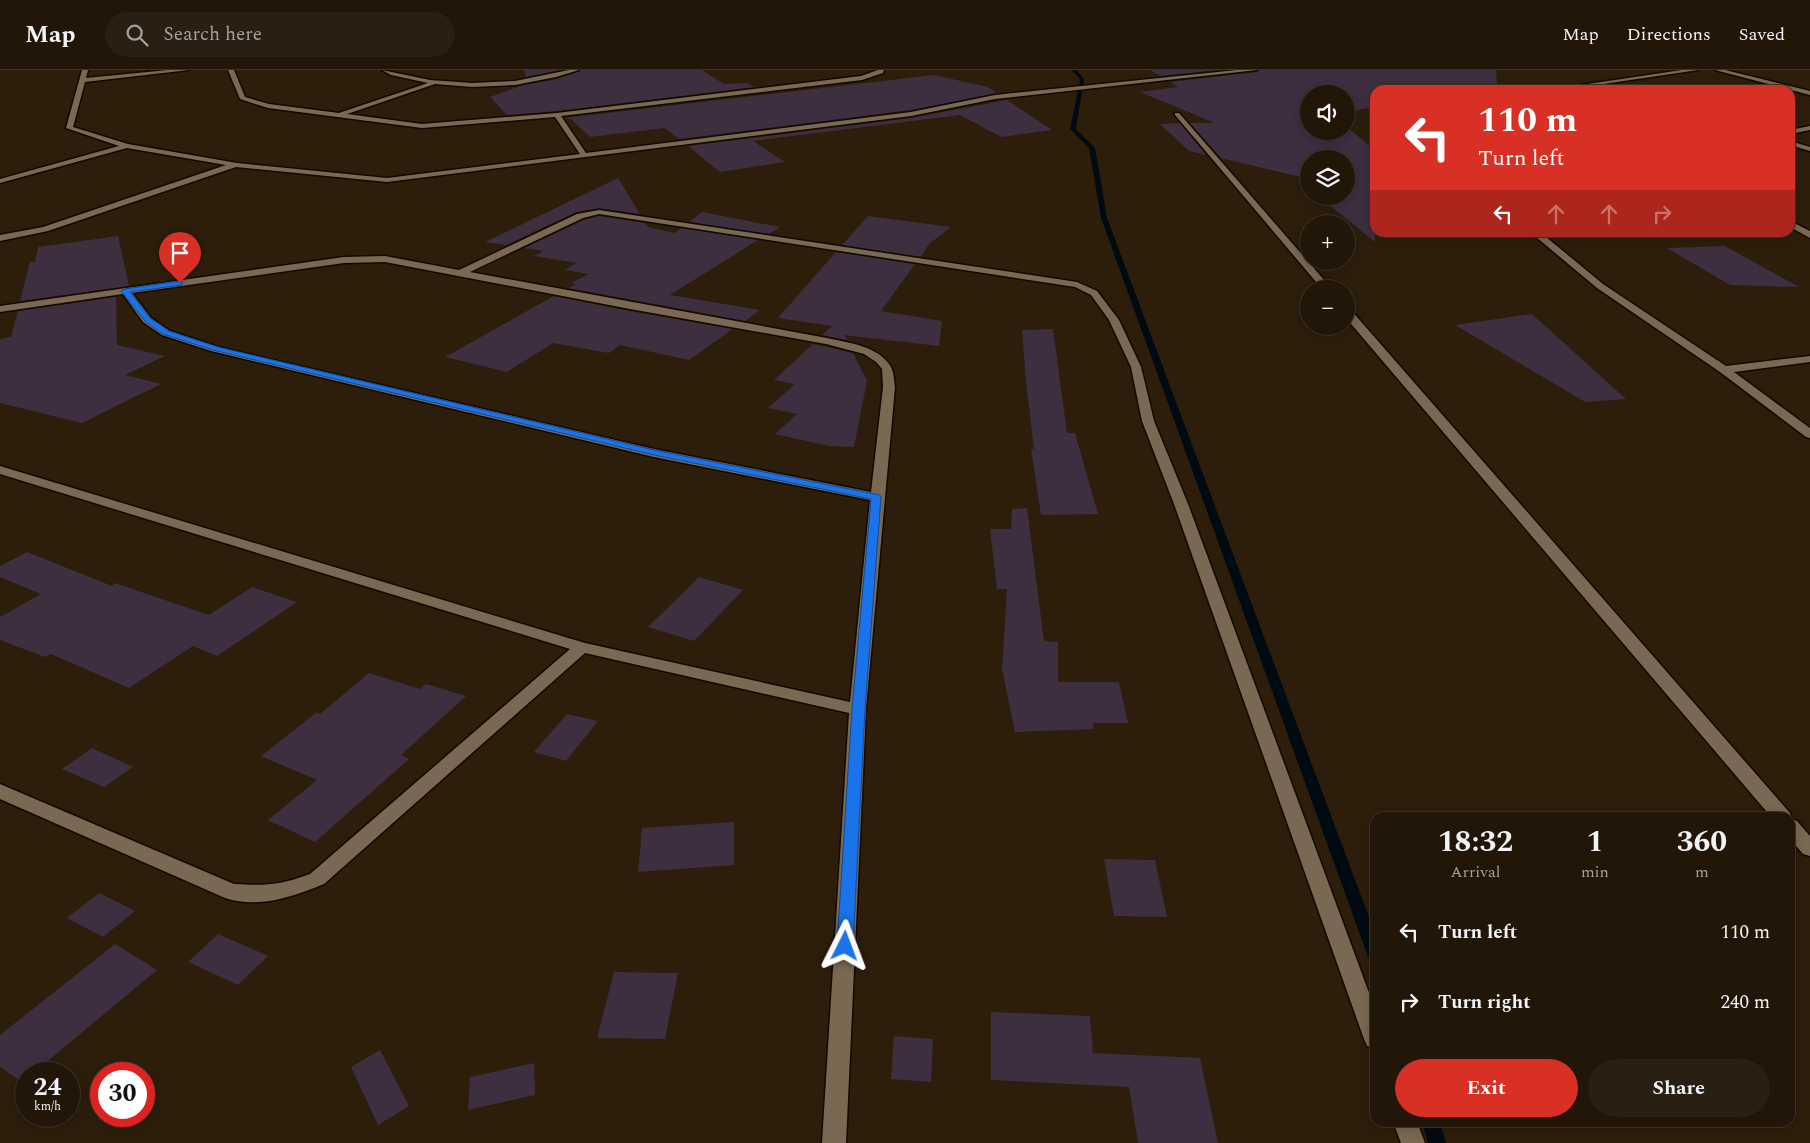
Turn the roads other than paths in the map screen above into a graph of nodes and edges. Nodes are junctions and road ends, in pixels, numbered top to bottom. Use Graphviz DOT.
graph roads {
  1 [pos="85,70"];
  2 [pos="186,70"];
  3 [pos="232,70"];
  4 [pos="385,70"];
  5 [pos="576,70"];
  6 [pos="881,70"];
  7 [pos="1249,70"];
  8 [pos="1254,70"];
  9 [pos="1695,70"];
  10 [pos="1718,70"];
  11 [pos="83,80"];
  12 [pos="433,84"];
  13 [pos="1586,85"];
  14 [pos="1778,85"];
  15 [pos="1795,89"];
  16 [pos="1810,93"];
  17 [pos="1176,114"];
  18 [pos="557,115"];
  19 [pos="337,116"];
  20 [pos="1810,128"];
  21 [pos="1795,131"];
  22 [pos="1795,144"];
  23 [pos="127,146"];
  24 [pos="1810,149"];
  25 [pos="585,156"];
  26 [pos="237,165"];
  27 [pos="0,181"];
  28 [pos="1795,227"];
  29 [pos="1810,235"];
  30 [pos="1540,237"];
  31 [pos="0,238"];
  32 [pos="463,272"];
  33 [pos="1319,280"];
  34 [pos="125,291"];
  35 [pos="0,309"];
  36 [pos="1355,321"];
  37 [pos="1810,359"];
  38 [pos="1724,370"];
  39 [pos="1810,434"];
  40 [pos="0,470"];
  41 [pos="876,497"];
  42 [pos="582,647"];
  43 [pos="858,709"];
  44 [pos="0,791"];
  45 [pos="1778,812"];
  46 [pos="1795,832"];
  47 [pos="1810,849"];
  48 [pos="1370,1025"];
  49 [pos="1407,1127"];
  50 [pos="834,1143"];
  51 [pos="1413,1143"];
  1 -- 11 [label="street"];
  2 -- 11 [label="street"];
  3 -- 19 [label="street"];
  4 -- 12 [label="street"];
  5 -- 12 [label="street"];
  6 -- 18 [label="street"];
  7 -- 8 [label="street"];
  7 -- 25 [label="street"];
  9 -- 13 [label="street"];
  10 -- 14 [label="street"];
  11 -- 23 [label="street"];
  12 -- 19 [label="street"];
  15 -- 16 [label="street"];
  17 -- 33 [label="street"];
  18 -- 19 [label="street"];
  18 -- 25 [label="street"];
  20 -- 21 [label="street"];
  22 -- 24 [label="street"];
  23 -- 26 [label="street"];
  23 -- 27 [label="street"];
  25 -- 26 [label="street"];
  26 -- 31 [label="street"];
  28 -- 29 [label="street"];
  30 -- 38 [label="street"];
  32 -- 34 [label="street"];
  32 -- 41 [label="street"];
  32 -- 48 [label="street"];
  34 -- 35 [label="street"];
  34 -- 41 [label="street"];
  36 -- 45 [label="street"];
  37 -- 38 [label="street"];
  38 -- 39 [label="street"];
  40 -- 42 [label="street"];
  41 -- 43 [label="street"];
  42 -- 43 [label="street"];
  42 -- 44 [label="street"];
  43 -- 50 [label="street"];
  46 -- 47 [label="street"];
  49 -- 51 [label="street"];
}
